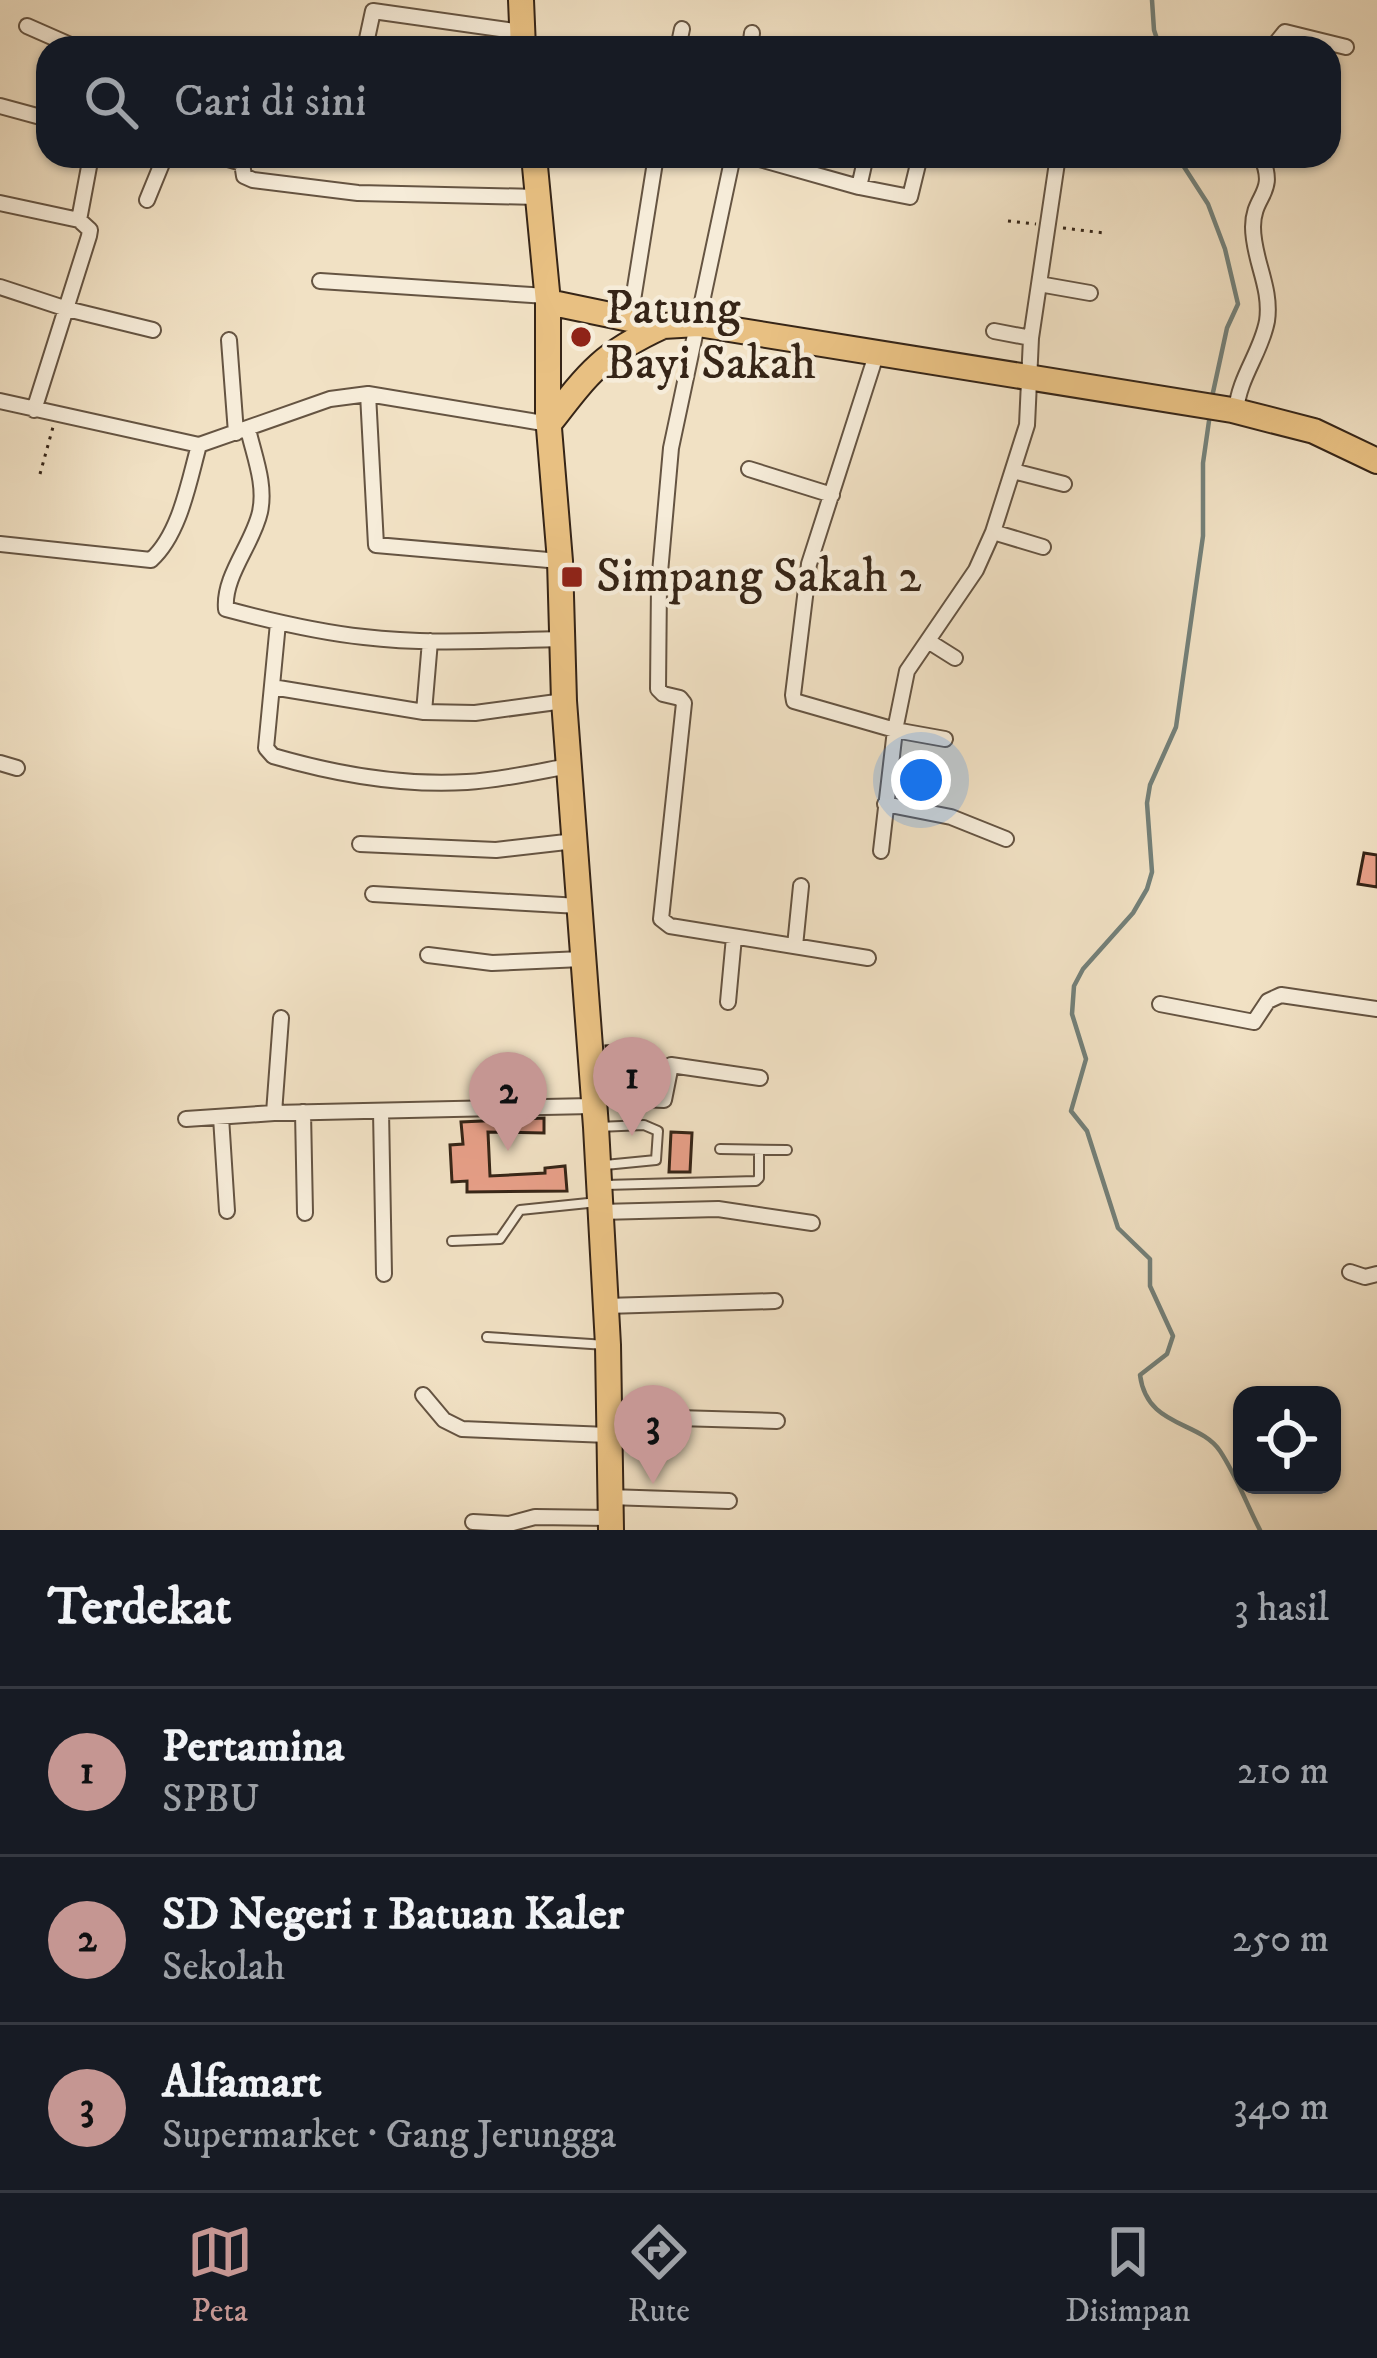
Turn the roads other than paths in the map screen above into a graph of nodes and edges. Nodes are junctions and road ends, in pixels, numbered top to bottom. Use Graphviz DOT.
graph roads {
  1 [pos="521,0"];
  2 [pos="27,26"];
  3 [pos="682,28"];
  4 [pos="50,36"];
  5 [pos="366,36"];
  6 [pos="503,36"];
  7 [pos="523,36"];
  8 [pos="680,36"];
  9 [pos="1341,46"];
  10 [pos="1346,47"];
  11 [pos="0,106"];
  12 [pos="36,116"];
  13 [pos="89,168"];
  14 [pos="160,168"];
  15 [pos="243,168"];
  16 [pos="535,168"];
  17 [pos="654,168"];
  18 [pos="730,168"];
  19 [pos="807,168"];
  20 [pos="863,168"];
  21 [pos="917,168"];
  22 [pos="1056,168"];
  23 [pos="1264,168"];
  24 [pos="859,187"];
  25 [pos="538,197"];
  26 [pos="147,200"];
  27 [pos="0,203"];
  28 [pos="79,220"];
  29 [pos="320,281"];
  30 [pos="1040,284"];
  31 [pos="0,287"];
  32 [pos="1090,292"];
  33 [pos="547,299"];
  34 [pos="67,309"];
  35 [pos="630,319"];
  36 [pos="698,324"];
  37 [pos="663,326"];
  38 [pos="153,330"];
  39 [pos="994,331"];
  40 [pos="1031,338"];
  41 [pos="229,340"];
  42 [pos="877,352"];
  43 [pos="1028,376"];
  44 [pos="368,394"];
  45 [pos="0,401"];
  46 [pos="34,410"];
  47 [pos="1234,410"];
  48 [pos="549,424"];
  49 [pos="223,437"];
  50 [pos="1377,461"];
  51 [pos="749,470"];
  52 [pos="1013,471"];
  53 [pos="1064,484"];
  54 [pos="832,495"];
  55 [pos="993,532"];
  56 [pos="0,544"];
  57 [pos="1043,547"];
  58 [pos="560,561"];
  59 [pos="278,623"];
  60 [pos="562,639"];
  61 [pos="430,641"];
  62 [pos="928,641"];
  63 [pos="955,658"];
  64 [pos="272,687"];
  65 [pos="563,701"];
  66 [pos="424,712"];
  67 [pos="895,730"];
  68 [pos="945,739"];
  69 [pos="0,763"];
  70 [pos="569,766"];
  71 [pos="16,768"];
  72 [pos="885,804"];
  73 [pos="1006,838"];
  74 [pos="575,841"];
  75 [pos="360,844"];
  76 [pos="881,851"];
  77 [pos="801,886"];
  78 [pos="373,894"];
  79 [pos="579,906"];
  80 [pos="734,937"];
  81 [pos="794,946"];
  82 [pos="428,955"];
  83 [pos="868,958"];
  84 [pos="582,959"];
  85 [pos="728,1002"];
  86 [pos="1160,1004"];
  87 [pos="1377,1010"];
  88 [pos="281,1018"];
  89 [pos="760,1078"];
  90 [pos="593,1110"];
  91 [pos="381,1111"];
  92 [pos="303,1112"];
  93 [pos="274,1113"];
  94 [pos="221,1117"];
  95 [pos="186,1119"];
  96 [pos="720,1149"];
  97 [pos="759,1150"];
  98 [pos="787,1150"];
  99 [pos="599,1191"];
  100 [pos="227,1211"];
  101 [pos="304,1213"];
  102 [pos="812,1223"];
  103 [pos="452,1241"];
  104 [pos="1350,1272"];
  105 [pos="384,1274"];
  106 [pos="1377,1274"];
  107 [pos="775,1301"];
  108 [pos="606,1306"];
  109 [pos="487,1337"];
  110 [pos="608,1345"];
  111 [pos="423,1395"];
  112 [pos="777,1421"];
  113 [pos="608,1425"];
  114 [pos="728,1501"];
  115 [pos="610,1515"];
  116 [pos="473,1522"];
  1 -- 7 [label="highway"];
  2 -- 4 [label="street"];
  3 -- 8 [label="street"];
  5 -- 6 [label="street"];
  9 -- 10 [label="street"];
  11 -- 12 [label="street"];
  13 -- 28 [label="street"];
  14 -- 26 [label="street"];
  15 -- 25 [label="street"];
  16 -- 25 [label="highway"];
  17 -- 35 [label="street"];
  18 -- 36 [label="street"];
  19 -- 24 [label="street"];
  20 -- 24 [label="street"];
  21 -- 24 [label="street"];
  22 -- 30 [label="street"];
  23 -- 47 [label="street"];
  25 -- 33 [label="highway"];
  27 -- 28 [label="street"];
  28 -- 34 [label="street"];
  29 -- 33 [label="street"];
  30 -- 32 [label="street"];
  30 -- 40 [label="street"];
  31 -- 34 [label="street"];
  33 -- 35 [label="highway"];
  33 -- 48 [label="highway"];
  34 -- 38 [label="street"];
  34 -- 46 [label="street"];
  35 -- 37 [label="highway"];
  36 -- 37 [label="highway"];
  36 -- 42 [label="highway"];
  36 -- 80 [label="street"];
  37 -- 48 [label="highway"];
  39 -- 40 [label="street"];
  40 -- 43 [label="street"];
  41 -- 49 [label="street"];
  42 -- 43 [label="highway"];
  42 -- 54 [label="street"];
  43 -- 47 [label="highway"];
  43 -- 52 [label="street"];
  44 -- 48 [label="street"];
  44 -- 49 [label="street"];
  44 -- 58 [label="street"];
  45 -- 46 [label="street"];
  46 -- 49 [label="street"];
  47 -- 50 [label="highway"];
  48 -- 58 [label="highway"];
  49 -- 56 [label="street"];
  49 -- 59 [label="street"];
  51 -- 54 [label="street"];
  52 -- 53 [label="street"];
  52 -- 55 [label="street"];
  54 -- 67 [label="street"];
  55 -- 57 [label="street"];
  55 -- 62 [label="street"];
  58 -- 60 [label="highway"];
  59 -- 61 [label="street"];
  59 -- 64 [label="street"];
  60 -- 61 [label="street"];
  60 -- 65 [label="highway"];
  61 -- 66 [label="street"];
  62 -- 63 [label="street"];
  62 -- 67 [label="street"];
  64 -- 66 [label="street"];
  64 -- 70 [label="street"];
  65 -- 66 [label="street"];
  65 -- 70 [label="highway"];
  67 -- 68 [label="street"];
  67 -- 72 [label="street"];
  69 -- 71 [label="street"];
  70 -- 74 [label="highway"];
  72 -- 73 [label="street"];
  72 -- 76 [label="street"];
  74 -- 75 [label="street"];
  74 -- 79 [label="highway"];
  77 -- 81 [label="street"];
  78 -- 79 [label="street"];
  79 -- 84 [label="highway"];
  80 -- 81 [label="street"];
  80 -- 85 [label="street"];
  81 -- 83 [label="street"];
  82 -- 84 [label="street"];
  84 -- 90 [label="highway"];
  86 -- 87 [label="street"];
  88 -- 93 [label="street"];
  89 -- 90 [label="street"];
  90 -- 91 [label="street"];
  90 -- 99 [label="highway"];
  90 -- 99 [label="lane"];
  91 -- 92 [label="street"];
  91 -- 105 [label="street"];
  92 -- 93 [label="street"];
  92 -- 101 [label="street"];
  93 -- 94 [label="street"];
  94 -- 95 [label="street"];
  94 -- 100 [label="street"];
  96 -- 97 [label="lane"];
  97 -- 98 [label="lane"];
  97 -- 99 [label="lane"];
  99 -- 102 [label="street"];
  99 -- 103 [label="lane"];
  99 -- 108 [label="highway"];
  104 -- 106 [label="street"];
  107 -- 108 [label="street"];
  108 -- 110 [label="highway"];
  109 -- 110 [label="lane"];
  110 -- 113 [label="highway"];
  111 -- 113 [label="street"];
  112 -- 113 [label="street"];
  113 -- 115 [label="highway"];
  114 -- 115 [label="street"];
  115 -- 116 [label="street"];
}
